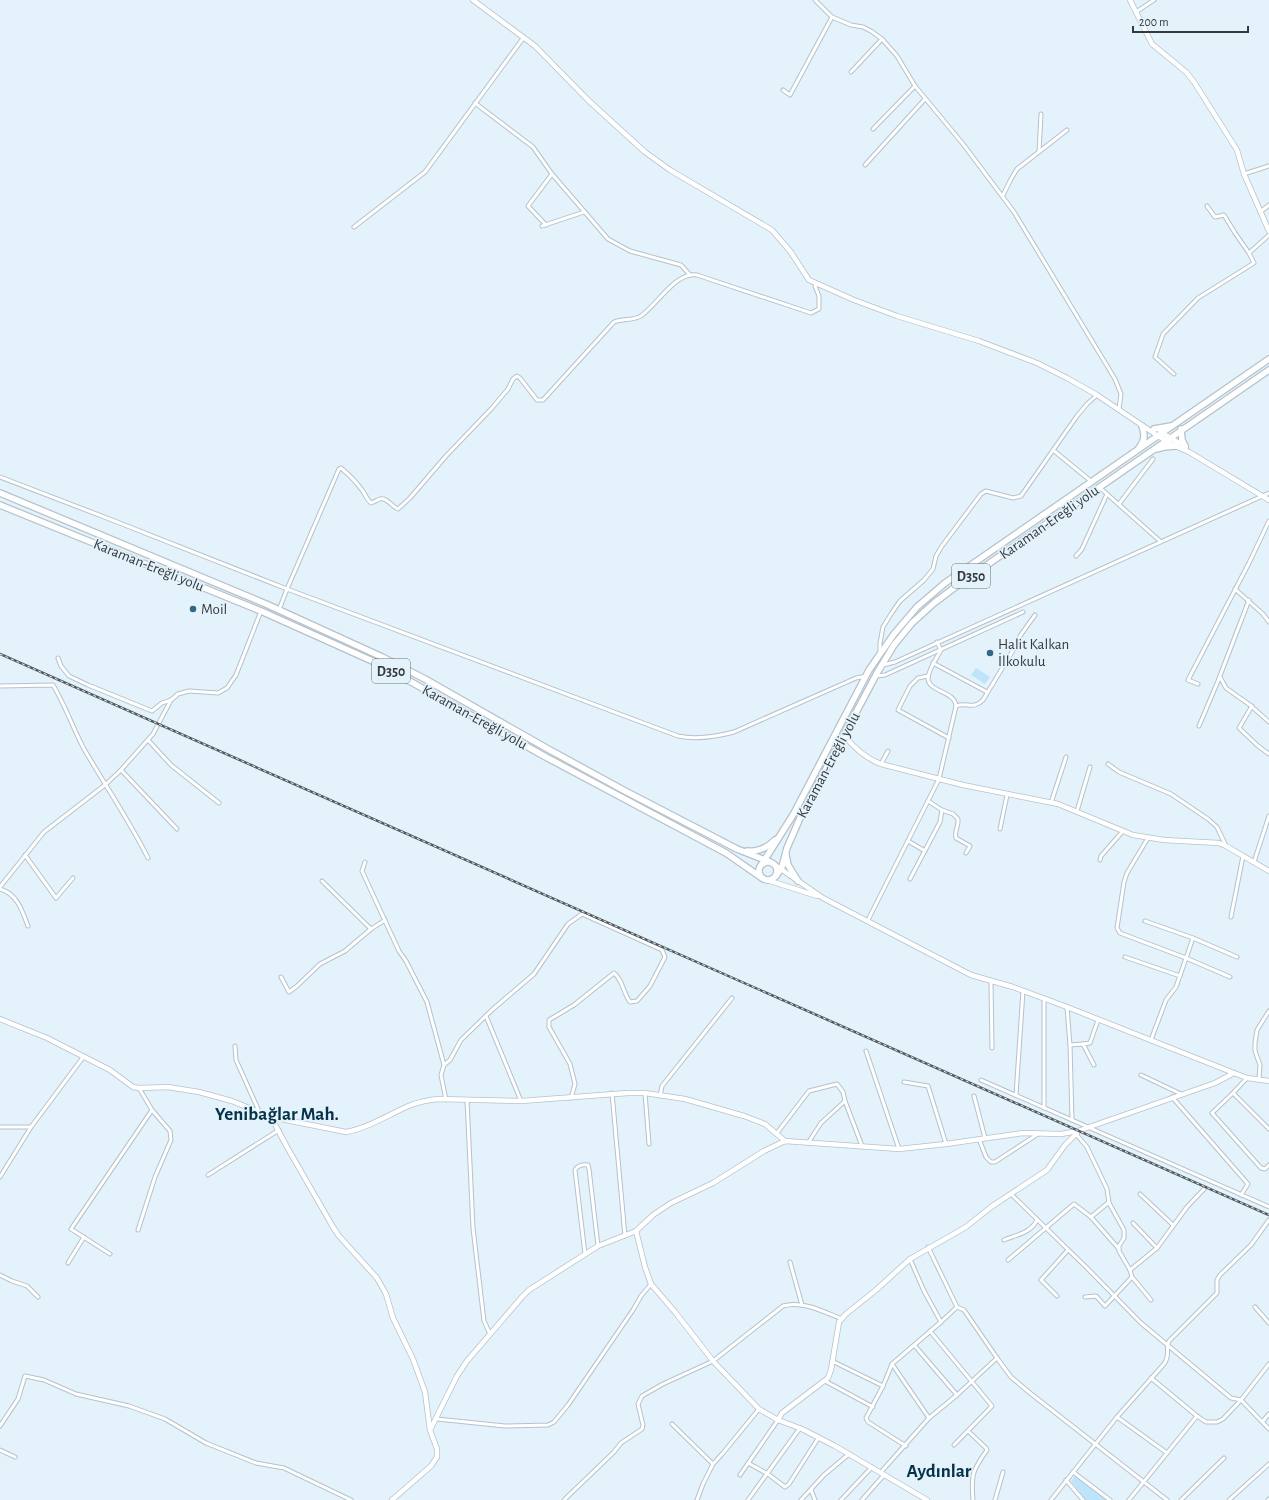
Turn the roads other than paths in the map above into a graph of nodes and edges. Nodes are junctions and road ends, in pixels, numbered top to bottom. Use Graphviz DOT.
graph roads {
  1 [pos="473,0"];
  2 [pos="815,0"];
  3 [pos="1130,0"];
  4 [pos="1154,0"];
  5 [pos="1136,12"];
  6 [pos="832,17"];
  7 [pos="524,37"];
  8 [pos="882,39"];
  9 [pos="851,72"];
  10 [pos="915,86"];
  11 [pos="783,90"];
  12 [pos="925,99"];
  13 [pos="475,103"];
  14 [pos="1041,114"];
  15 [pos="873,129"];
  16 [pos="1067,130"];
  17 [pos="1038,152"];
  18 [pos="865,165"];
  19 [pos="1269,166"];
  20 [pos="552,174"];
  21 [pos="1244,174"];
  22 [pos="1003,196"];
  23 [pos="1269,205"];
  24 [pos="1207,206"];
  25 [pos="584,212"];
  26 [pos="1260,212"];
  27 [pos="354,226"];
  28 [pos="1269,231"];
  29 [pos="1269,236"];
  30 [pos="1249,253"];
  31 [pos="689,274"];
  32 [pos="817,284"];
  33 [pos="1269,359"];
  34 [pos="1269,370"];
  35 [pos="1174,374"];
  36 [pos="1097,394"];
  37 [pos="1119,409"];
  38 [pos="1175,425"];
  39 [pos="1142,426"];
  40 [pos="1154,429"];
  41 [pos="1181,429"];
  42 [pos="1160,435"];
  43 [pos="1168,439"];
  44 [pos="1175,446"];
  45 [pos="1185,446"];
  46 [pos="1053,450"];
  47 [pos="1137,451"];
  48 [pos="1150,451"];
  49 [pos="1189,452"];
  50 [pos="1153,459"];
  51 [pos="0,477"];
  52 [pos="1092,482"];
  53 [pos="1100,487"];
  54 [pos="1269,493"];
  55 [pos="0,494"];
  56 [pos="1107,494"];
  57 [pos="1263,496"];
  58 [pos="1269,500"];
  59 [pos="1119,504"];
  60 [pos="0,505"];
  61 [pos="1269,521"];
  62 [pos="1160,542"];
  63 [pos="1076,556"];
  64 [pos="287,589"];
  65 [pos="1235,589"];
  66 [pos="1249,600"];
  67 [pos="279,610"];
  68 [pos="261,611"];
  69 [pos="1023,612"];
  70 [pos="1035,615"];
  71 [pos="1269,622"];
  72 [pos="938,642"];
  73 [pos="941,650"];
  74 [pos="880,655"];
  75 [pos="58,658"];
  76 [pos="934,663"];
  77 [pos="881,666"];
  78 [pos="866,676"];
  79 [pos="875,676"];
  80 [pos="928,676"];
  81 [pos="1220,677"];
  82 [pos="1198,684"];
  83 [pos="0,686"];
  84 [pos="987,692"];
  85 [pos="171,700"];
  86 [pos="956,706"];
  87 [pos="1252,706"];
  88 [pos="1269,722"];
  89 [pos="1199,726"];
  90 [pos="844,735"];
  91 [pos="949,738"];
  92 [pos="148,740"];
  93 [pos="888,751"];
  94 [pos="1269,754"];
  95 [pos="1066,757"];
  96 [pos="881,764"];
  97 [pos="1108,764"];
  98 [pos="1090,767"];
  99 [pos="121,770"];
  100 [pos="939,779"];
  101 [pos="105,785"];
  102 [pos="1007,795"];
  103 [pos="928,801"];
  104 [pos="220,802"];
  105 [pos="1051,803"];
  106 [pos="942,810"];
  107 [pos="1077,811"];
  108 [pos="1269,816"];
  109 [pos="177,829"];
  110 [pos="1000,829"];
  111 [pos="785,830"];
  112 [pos="1123,831"];
  113 [pos="1148,838"];
  114 [pos="908,841"];
  115 [pos="1226,846"];
  116 [pos="787,848"];
  117 [pos="737,849"];
  118 [pos="925,851"];
  119 [pos="966,853"];
  120 [pos="25,855"];
  121 [pos="1243,856"];
  122 [pos="148,858"];
  123 [pos="1100,860"];
  124 [pos="365,862"];
  125 [pos="768,862"];
  126 [pos="1254,862"];
  127 [pos="781,869"];
  128 [pos="1269,871"];
  129 [pos="776,876"];
  130 [pos="73,878"];
  131 [pos="764,879"];
  132 [pos="910,879"];
  133 [pos="322,880"];
  134 [pos="798,881"];
  135 [pos="0,888"];
  136 [pos="823,898"];
  137 [pos="1231,917"];
  138 [pos="384,920"];
  139 [pos="868,920"];
  140 [pos="1145,921"];
  141 [pos="28,926"];
  142 [pos="370,929"];
  143 [pos="1193,938"];
  144 [pos="1125,957"];
  145 [pos="1237,957"];
  146 [pos="1186,958"];
  147 [pos="1180,976"];
  148 [pos="281,977"];
  149 [pos="1230,978"];
  150 [pos="991,982"];
  151 [pos="1023,991"];
  152 [pos="732,998"];
  153 [pos="1044,998"];
  154 [pos="1067,1007"];
  155 [pos="1269,1011"];
  156 [pos="486,1016"];
  157 [pos="0,1019"];
  158 [pos="1098,1020"];
  159 [pos="1151,1040"];
  160 [pos="1083,1044"];
  161 [pos="1070,1045"];
  162 [pos="235,1046"];
  163 [pos="992,1048"];
  164 [pos="866,1051"];
  165 [pos="84,1056"];
  166 [pos="444,1065"];
  167 [pos="1094,1065"];
  168 [pos="1234,1073"];
  169 [pos="1141,1075"];
  170 [pos="1247,1078"];
  171 [pos="981,1080"];
  172 [pos="1259,1080"];
  173 [pos="1269,1081"];
  174 [pos="904,1082"];
  175 [pos="139,1088"];
  176 [pos="612,1093"];
  177 [pos="645,1093"];
  178 [pos="1233,1093"];
  179 [pos="1181,1094"];
  180 [pos="1016,1095"];
  181 [pos="660,1096"];
  182 [pos="974,1096"];
  183 [pos="571,1098"];
  184 [pos="1172,1098"];
  185 [pos="446,1100"];
  186 [pos="467,1100"];
  187 [pos="521,1101"];
  188 [pos="845,1101"];
  189 [pos="1044,1108"];
  190 [pos="152,1110"];
  191 [pos="259,1111"];
  192 [pos="271,1117"];
  193 [pos="1072,1120"];
  194 [pos="1088,1126"];
  195 [pos="0,1127"];
  196 [pos="31,1127"];
  197 [pos="1269,1129"];
  198 [pos="279,1130"];
  199 [pos="1077,1132"];
  200 [pos="776,1133"];
  201 [pos="1039,1133"];
  202 [pos="985,1138"];
  203 [pos="978,1139"];
  204 [pos="785,1142"];
  205 [pos="808,1143"];
  206 [pos="649,1144"];
  207 [pos="946,1144"];
  208 [pos="862,1146"];
  209 [pos="899,1149"];
  210 [pos="1269,1165"];
  211 [pos="208,1175"];
  212 [pos="0,1178"];
  213 [pos="1204,1189"];
  214 [pos="1010,1194"];
  215 [pos="1140,1194"];
  216 [pos="1241,1195"];
  217 [pos="1109,1202"];
  218 [pos="1269,1207"];
  219 [pos="1091,1217"];
  220 [pos="1037,1220"];
  221 [pos="1269,1220"];
  222 [pos="1133,1223"];
  223 [pos="1173,1225"];
  224 [pos="1046,1228"];
  225 [pos="138,1230"];
  226 [pos="636,1230"];
  227 [pos="626,1236"];
  228 [pos="84,1237"];
  229 [pos="1004,1240"];
  230 [pos="598,1246"];
  231 [pos="928,1248"];
  232 [pos="1157,1248"];
  233 [pos="1119,1249"];
  234 [pos="1068,1250"];
  235 [pos="110,1254"];
  236 [pos="585,1254"];
  237 [pos="910,1258"];
  238 [pos="1008,1260"];
  239 [pos="790,1262"];
  240 [pos="68,1263"];
  241 [pos="1130,1270"];
  242 [pos="0,1275"];
  243 [pos="1132,1277"];
  244 [pos="651,1284"];
  245 [pos="1057,1296"];
  246 [pos="1114,1296"];
  247 [pos="38,1297"];
  248 [pos="1085,1297"];
  249 [pos="1151,1300"];
  250 [pos="802,1305"];
  251 [pos="957,1307"];
  252 [pos="1255,1308"];
  253 [pos="842,1319"];
  254 [pos="941,1322"];
  255 [pos="1269,1322"];
  256 [pos="930,1331"];
  257 [pos="490,1335"];
  258 [pos="1167,1345"];
  259 [pos="915,1346"];
  260 [pos="997,1358"];
  261 [pos="713,1361"];
  262 [pos="832,1361"];
  263 [pos="892,1364"];
  264 [pos="1269,1364"];
  265 [pos="1151,1378"];
  266 [pos="825,1381"];
  267 [pos="971,1381"];
  268 [pos="883,1386"];
  269 [pos="957,1395"];
  270 [pos="1241,1400"];
  271 [pos="873,1407"];
  272 [pos="759,1409"];
  273 [pos="1269,1414"];
  274 [pos="1197,1416"];
  275 [pos="1117,1417"];
  276 [pos="929,1418"];
  277 [pos="437,1419"];
  278 [pos="778,1420"];
  279 [pos="1263,1421"];
  280 [pos="672,1424"];
  281 [pos="0,1426"];
  282 [pos="800,1428"];
  283 [pos="1269,1429"];
  284 [pos="430,1430"];
  285 [pos="968,1431"];
  286 [pos="819,1438"];
  287 [pos="1096,1443"];
  288 [pos="954,1445"];
  289 [pos="906,1446"];
  290 [pos="0,1450"];
  291 [pos="1167,1453"];
  292 [pos="849,1454"];
  293 [pos="15,1457"];
  294 [pos="1224,1458"];
  295 [pos="748,1463"];
  296 [pos="713,1464"];
  297 [pos="1269,1464"];
  298 [pos="872,1467"];
  299 [pos="1003,1472"];
  300 [pos="1073,1472"];
  301 [pos="768,1474"];
  302 [pos="882,1474"];
  303 [pos="740,1475"];
  304 [pos="1066,1480"];
  305 [pos="1144,1482"];
  306 [pos="811,1490"];
  307 [pos="351,1500"];
  308 [pos="392,1500"];
  309 [pos="564,1500"];
  310 [pos="697,1500"];
  311 [pos="748,1500"];
  312 [pos="801,1500"];
  313 [pos="815,1500"];
  314 [pos="841,1500"];
  315 [pos="862,1500"];
  316 [pos="927,1500"];
  317 [pos="973,1500"];
  318 [pos="994,1500"];
  319 [pos="1051,1500"];
  320 [pos="1082,1500"];
  321 [pos="1110,1500"];
  322 [pos="1129,1500"];
  323 [pos="1167,1500"];
  324 [pos="1181,1500"];
  325 [pos="1229,1500"];
  1 -- 7 [label="street"];
  2 -- 6 [label="street"];
  3 -- 5 [label="street"];
  4 -- 5 [label="street"];
  5 -- 21 [label="street"];
  6 -- 8 [label="street"];
  6 -- 11 [label="street"];
  7 -- 13 [label="street"];
  7 -- 32 [label="street"];
  8 -- 9 [label="street"];
  8 -- 10 [label="street"];
  10 -- 12 [label="street"];
  10 -- 15 [label="street"];
  12 -- 18 [label="street"];
  12 -- 22 [label="street"];
  13 -- 20 [label="street"];
  13 -- 27 [label="street"];
  14 -- 17 [label="street"];
  16 -- 17 [label="street"];
  17 -- 22 [label="street"];
  19 -- 21 [label="street"];
  20 -- 25 [label="street"];
  20 -- 25 [label="street"];
  21 -- 26 [label="street"];
  22 -- 37 [label="street"];
  23 -- 26 [label="street"];
  24 -- 30 [label="street"];
  25 -- 31 [label="street"];
  26 -- 28 [label="street"];
  29 -- 30 [label="street"];
  30 -- 35 [label="street"];
  31 -- 32 [label="street"];
  31 -- 64 [label="street"];
  32 -- 36 [label="street"];
  33 -- 38 [label="highway, Karaman-Ereğli yolu / D350"];
  34 -- 41 [label="highway, Karaman-Ereğli yolu / D350"];
  36 -- 37 [label="street"];
  36 -- 46 [label="street"];
  37 -- 39 [label="street"];
  38 -- 40 [label="highway"];
  38 -- 42 [label="highway, Karaman-Ereğli yolu / D350"];
  39 -- 40 [label="street"];
  39 -- 42 [label="street"];
  39 -- 47 [label="highway"];
  40 -- 42 [label="street"];
  41 -- 43 [label="highway, Karaman-Ereğli yolu / D350"];
  41 -- 45 [label="highway"];
  42 -- 43 [label="street"];
  42 -- 47 [label="highway, Karaman-Ereğli yolu / D350"];
  43 -- 44 [label="street"];
  43 -- 45 [label="street"];
  43 -- 48 [label="highway, Karaman-Ereğli yolu / D350"];
  44 -- 48 [label="highway"];
  44 -- 49 [label="street"];
  45 -- 49 [label="street"];
  46 -- 52 [label="street"];
  46 -- 74 [label="street"];
  47 -- 52 [label="highway, Karaman-Ereğli yolu / D350"];
  48 -- 53 [label="highway, Karaman-Ereğli yolu / D350"];
  49 -- 57 [label="street"];
  50 -- 59 [label="street"];
  51 -- 64 [label="street"];
  52 -- 74 [label="highway, Karaman-Ereğli yolu / D350"];
  53 -- 56 [label="street"];
  53 -- 77 [label="highway, Karaman-Ereğli yolu / D350"];
  54 -- 57 [label="street"];
  55 -- 67 [label="highway, Karaman-Ereğli yolu / D350"];
  56 -- 59 [label="street"];
  56 -- 63 [label="street"];
  57 -- 58 [label="street"];
  57 -- 62 [label="street"];
  59 -- 62 [label="street"];
  60 -- 68 [label="highway, Karaman-Ereğli yolu / D350"];
  61 -- 65 [label="street"];
  62 -- 72 [label="street"];
  64 -- 67 [label="street"];
  64 -- 78 [label="street"];
  65 -- 66 [label="street"];
  65 -- 82 [label="street"];
  66 -- 71 [label="street"];
  66 -- 81 [label="street"];
  67 -- 117 [label="highway, Karaman-Ereğli yolu / D350"];
  68 -- 85 [label="street"];
  68 -- 131 [label="highway, Karaman-Ereğli yolu / D350"];
  69 -- 73 [label="street"];
  70 -- 84 [label="street"];
  72 -- 73 [label="street"];
  72 -- 77 [label="street"];
  73 -- 76 [label="street"];
  73 -- 79 [label="street"];
  74 -- 78 [label="highway, Karaman-Ereğli yolu / D350"];
  75 -- 85 [label="street"];
  76 -- 80 [label="street"];
  76 -- 84 [label="street"];
  77 -- 79 [label="highway, Karaman-Ereğli yolu / D350"];
  78 -- 111 [label="highway, Karaman-Ereğli yolu / D350"];
  79 -- 90 [label="highway, Karaman-Ereğli yolu / D350"];
  80 -- 86 [label="street"];
  80 -- 91 [label="street"];
  81 -- 87 [label="street"];
  81 -- 89 [label="street"];
  83 -- 101 [label="street"];
  84 -- 86 [label="street"];
  85 -- 92 [label="street"];
  86 -- 91 [label="street"];
  87 -- 88 [label="street"];
  87 -- 94 [label="street"];
  90 -- 96 [label="street"];
  90 -- 116 [label="highway, Karaman-Ereğli yolu / D350"];
  91 -- 100 [label="street"];
  92 -- 99 [label="street"];
  92 -- 104 [label="street"];
  93 -- 96 [label="street"];
  95 -- 105 [label="street"];
  96 -- 100 [label="street"];
  97 -- 115 [label="street"];
  98 -- 107 [label="street"];
  99 -- 101 [label="street"];
  99 -- 109 [label="street"];
  100 -- 102 [label="street"];
  100 -- 103 [label="street"];
  101 -- 120 [label="street"];
  101 -- 122 [label="street"];
  102 -- 105 [label="street"];
  102 -- 110 [label="street"];
  103 -- 106 [label="street"];
  103 -- 114 [label="street"];
  105 -- 107 [label="street"];
  106 -- 118 [label="street"];
  106 -- 119 [label="street"];
  107 -- 112 [label="street"];
  108 -- 126 [label="street"];
  111 -- 117 [label="highway, D350"];
  111 -- 125 [label="highway"];
  112 -- 113 [label="street"];
  112 -- 123 [label="street"];
  113 -- 115 [label="street"];
  113 -- 146 [label="street"];
  114 -- 118 [label="street"];
  114 -- 139 [label="street"];
  115 -- 121 [label="street"];
  116 -- 127 [label="highway, Karaman-Ereğli yolu / D350"];
  116 -- 134 [label="highway"];
  117 -- 125 [label="highway, Karaman-Ereğli yolu"];
  118 -- 132 [label="street"];
  120 -- 130 [label="street"];
  120 -- 135 [label="street"];
  121 -- 126 [label="street"];
  121 -- 137 [label="street"];
  124 -- 138 [label="street"];
  125 -- 127 [label="street"];
  125 -- 129 [label="highway"];
  125 -- 131 [label="highway"];
  126 -- 128 [label="street"];
  127 -- 129 [label="highway, Karaman-Ereğli yolu / D350"];
  127 -- 134 [label="street"];
  129 -- 131 [label="highway"];
  131 -- 136 [label="street"];
  133 -- 142 [label="street"];
  134 -- 136 [label="street"];
  135 -- 141 [label="street"];
  136 -- 139 [label="street"];
  138 -- 142 [label="street"];
  138 -- 166 [label="street"];
  139 -- 150 [label="street"];
  140 -- 143 [label="street"];
  142 -- 148 [label="street"];
  143 -- 145 [label="street"];
  143 -- 146 [label="street"];
  144 -- 147 [label="street"];
  146 -- 147 [label="street"];
  146 -- 149 [label="street"];
  147 -- 159 [label="street"];
  150 -- 151 [label="street"];
  150 -- 163 [label="street"];
  151 -- 153 [label="street"];
  151 -- 180 [label="street"];
  152 -- 181 [label="street"];
  153 -- 154 [label="street"];
  153 -- 189 [label="street"];
  154 -- 158 [label="street"];
  154 -- 161 [label="street"];
  155 -- 172 [label="street"];
  156 -- 166 [label="street"];
  156 -- 183 [label="street"];
  156 -- 187 [label="street"];
  157 -- 165 [label="street"];
  158 -- 159 [label="street"];
  158 -- 160 [label="street"];
  159 -- 168 [label="street"];
  160 -- 161 [label="street"];
  160 -- 167 [label="street"];
  161 -- 193 [label="street"];
  162 -- 191 [label="street"];
  164 -- 209 [label="street"];
  165 -- 175 [label="street"];
  165 -- 196 [label="street"];
  166 -- 185 [label="street"];
  168 -- 170 [label="street"];
  168 -- 179 [label="street"];
  169 -- 179 [label="street"];
  170 -- 172 [label="street"];
  170 -- 178 [label="street"];
  171 -- 180 [label="street"];
  172 -- 173 [label="street"];
  174 -- 207 [label="street"];
  175 -- 190 [label="street"];
  175 -- 191 [label="street"];
  176 -- 177 [label="street"];
  176 -- 183 [label="street"];
  176 -- 227 [label="street"];
  177 -- 181 [label="street"];
  177 -- 206 [label="street"];
  178 -- 197 [label="street"];
  178 -- 210 [label="street"];
  179 -- 184 [label="street"];
  180 -- 189 [label="street"];
  181 -- 200 [label="street"];
  182 -- 202 [label="street"];
  183 -- 187 [label="street"];
  184 -- 194 [label="street"];
  184 -- 216 [label="street"];
  185 -- 186 [label="street"];
  185 -- 192 [label="street"];
  186 -- 187 [label="street"];
  186 -- 257 [label="street"];
  188 -- 200 [label="street"];
  188 -- 205 [label="street"];
  188 -- 208 [label="street"];
  189 -- 193 [label="street"];
  190 -- 225 [label="street"];
  190 -- 228 [label="street"];
  191 -- 192 [label="street"];
  192 -- 198 [label="street"];
  193 -- 194 [label="street"];
  194 -- 199 [label="street"];
  194 -- 216 [label="street"];
  195 -- 196 [label="street"];
  196 -- 212 [label="street"];
  198 -- 211 [label="street"];
  198 -- 284 [label="street"];
  199 -- 201 [label="street"];
  199 -- 214 [label="street"];
  199 -- 217 [label="street"];
  200 -- 204 [label="street"];
  201 -- 202 [label="street"];
  201 -- 203 [label="street"];
  202 -- 203 [label="street"];
  203 -- 207 [label="street"];
  204 -- 205 [label="street"];
  204 -- 226 [label="street"];
  205 -- 208 [label="street"];
  207 -- 209 [label="street"];
  208 -- 209 [label="street"];
  213 -- 223 [label="street"];
  214 -- 220 [label="street"];
  214 -- 231 [label="street"];
  215 -- 223 [label="street"];
  216 -- 218 [label="street"];
  217 -- 219 [label="street"];
  217 -- 233 [label="street"];
  219 -- 224 [label="street"];
  219 -- 233 [label="street"];
  220 -- 224 [label="street"];
  220 -- 229 [label="street"];
  221 -- 258 [label="street"];
  222 -- 232 [label="street"];
  223 -- 232 [label="street"];
  224 -- 234 [label="street"];
  224 -- 238 [label="street"];
  226 -- 227 [label="street"];
  226 -- 244 [label="street"];
  227 -- 230 [label="street"];
  228 -- 235 [label="street"];
  228 -- 240 [label="street"];
  230 -- 236 [label="street"];
  230 -- 236 [label="street"];
  231 -- 237 [label="street"];
  231 -- 251 [label="street"];
  232 -- 241 [label="street"];
  233 -- 241 [label="street"];
  234 -- 245 [label="street"];
  234 -- 246 [label="street"];
  236 -- 257 [label="street"];
  237 -- 253 [label="street"];
  237 -- 254 [label="street"];
  239 -- 250 [label="street"];
  241 -- 243 [label="street"];
  242 -- 247 [label="street"];
  243 -- 246 [label="street"];
  243 -- 249 [label="street"];
  244 -- 261 [label="street"];
  244 -- 277 [label="street"];
  246 -- 248 [label="street"];
  246 -- 258 [label="street"];
  250 -- 253 [label="street"];
  250 -- 261 [label="street"];
  251 -- 254 [label="street"];
  251 -- 260 [label="street"];
  252 -- 255 [label="street"];
  253 -- 262 [label="street"];
  254 -- 256 [label="street"];
  256 -- 259 [label="street"];
  256 -- 267 [label="street"];
  257 -- 277 [label="street"];
  258 -- 265 [label="street"];
  258 -- 270 [label="street"];
  259 -- 263 [label="street"];
  259 -- 269 [label="street"];
  260 -- 267 [label="street"];
  260 -- 287 [label="street"];
  261 -- 272 [label="street"];
  261 -- 309 [label="street"];
  262 -- 266 [label="street"];
  262 -- 268 [label="street"];
  263 -- 268 [label="street"];
  263 -- 276 [label="street"];
  264 -- 270 [label="street"];
  265 -- 274 [label="street"];
  265 -- 275 [label="street"];
  266 -- 271 [label="street"];
  266 -- 278 [label="street"];
  267 -- 269 [label="street"];
  267 -- 285 [label="street"];
  268 -- 271 [label="street"];
  269 -- 276 [label="street"];
  270 -- 274 [label="street"];
  270 -- 279 [label="street"];
  271 -- 289 [label="street"];
  272 -- 278 [label="street"];
  272 -- 296 [label="street"];
  273 -- 279 [label="street"];
  274 -- 291 [label="street"];
  275 -- 287 [label="street"];
  275 -- 291 [label="street"];
  276 -- 289 [label="street"];
  277 -- 284 [label="street"];
  278 -- 282 [label="street"];
  278 -- 295 [label="street"];
  279 -- 283 [label="street"];
  280 -- 296 [label="street"];
  281 -- 307 [label="street"];
  282 -- 286 [label="street"];
  282 -- 301 [label="street"];
  284 -- 308 [label="street"];
  285 -- 288 [label="street"];
  285 -- 317 [label="street"];
  286 -- 292 [label="street"];
  286 -- 301 [label="street"];
  287 -- 300 [label="street"];
  287 -- 305 [label="street"];
  289 -- 302 [label="street"];
  290 -- 293 [label="street"];
  291 -- 305 [label="street"];
  292 -- 298 [label="street"];
  292 -- 306 [label="street"];
  294 -- 324 [label="street"];
  295 -- 301 [label="street"];
  295 -- 303 [label="street"];
  296 -- 310 [label="street"];
  297 -- 325 [label="street"];
  298 -- 302 [label="street"];
  298 -- 314 [label="street"];
  299 -- 318 [label="street"];
  300 -- 304 [label="street"];
  300 -- 321 [label="street"];
  301 -- 311 [label="street"];
  302 -- 315 [label="street"];
  302 -- 316 [label="street"];
  304 -- 319 [label="street"];
  304 -- 320 [label="street"];
  305 -- 322 [label="street"];
  305 -- 323 [label="street"];
  306 -- 312 [label="street"];
  306 -- 313 [label="street"];
}
